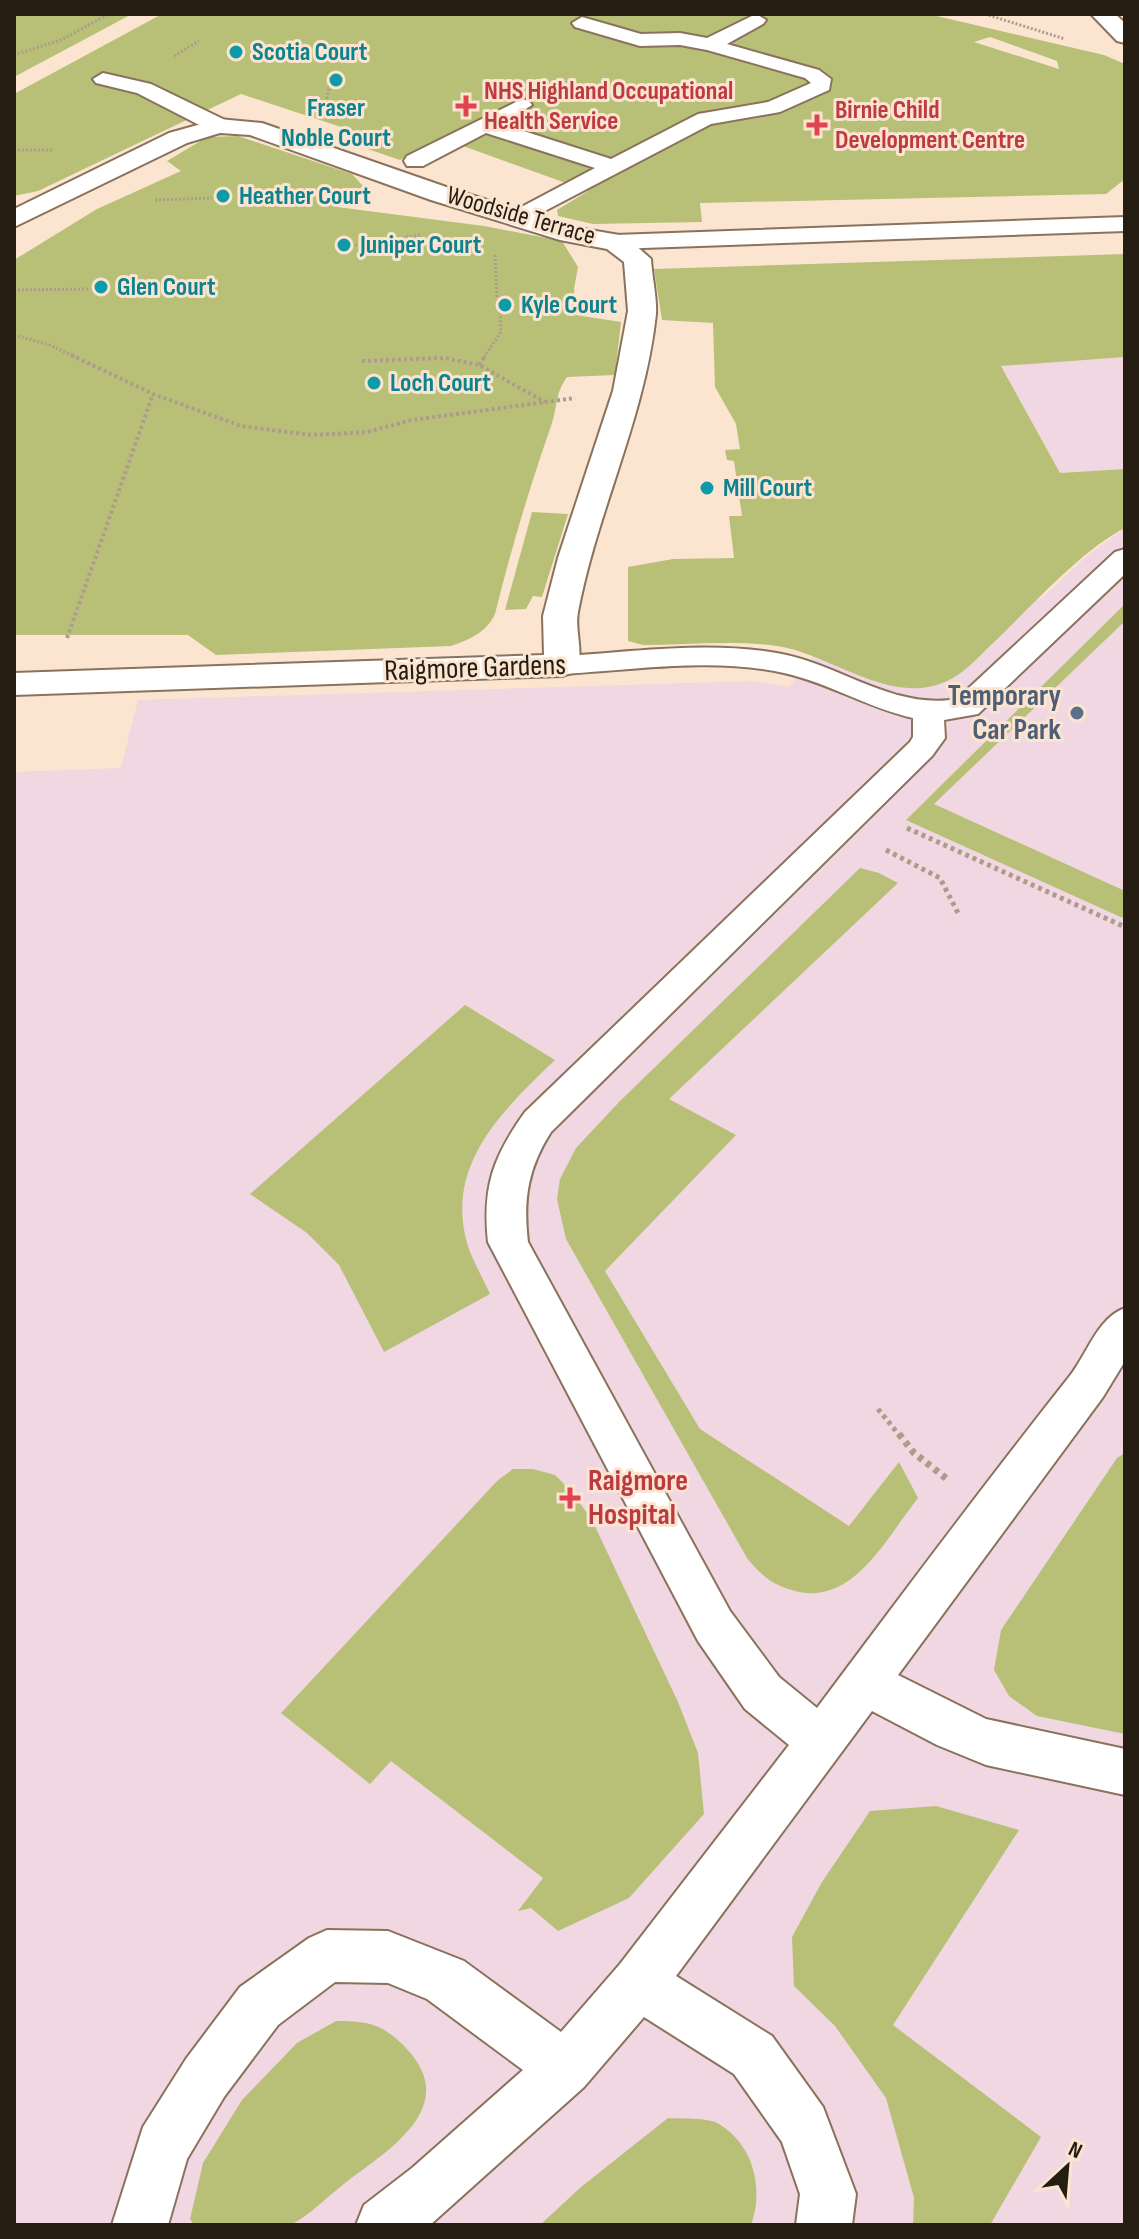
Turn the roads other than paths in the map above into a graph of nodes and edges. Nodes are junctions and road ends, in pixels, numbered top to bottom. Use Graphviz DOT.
graph roads {
  1 [pos="1102,14"];
  2 [pos="756,20"];
  3 [pos="582,23"];
  4 [pos="1125,36"];
  5 [pos="710,45"];
  6 [pos="103,79"];
  7 [pos="522,105"];
  8 [pos="484,125"];
  9 [pos="219,126"];
  10 [pos="415,161"];
  11 [pos="613,167"];
  12 [pos="518,218"];
  13 [pos="14,219"];
  14 [pos="1125,224"];
  15 [pos="615,242"];
  16 [pos="1125,558"];
  17 [pos="562,665"];
  18 [pos="14,684"];
  19 [pos="928,712"];
  20 [pos="1125,1325"];
  21 [pos="864,1681"];
  22 [pos="821,1742"];
  23 [pos="1125,1772"];
  24 [pos="639,1983"];
  25 [pos="565,2068"];
  26 [pos="140,2225"];
  27 [pos="384,2225"];
  28 [pos="824,2225"];
  1 -- 4 [label="street"];
  2 -- 5 [label="lane"];
  3 -- 5 [label="lane"];
  5 -- 11 [label="lane"];
  6 -- 9 [label="lane"];
  7 -- 8 [label="lane"];
  8 -- 10 [label="lane"];
  8 -- 11 [label="lane"];
  9 -- 12 [label="street, Woodside Terrace"];
  9 -- 13 [label="street, Woodside Terrace"];
  11 -- 12 [label="lane"];
  12 -- 15 [label="street, Woodside Terrace"];
  14 -- 15 [label="lane"];
  15 -- 17 [label="street, Woodside Terrace"];
  16 -- 19 [label="lane, Raigmore Gardens"];
  17 -- 18 [label="street, Raigmore Gardens"];
  17 -- 19 [label="lane, Raigmore Gardens"];
  19 -- 22 [label="lane"];
  20 -- 21 [label="lane"];
  21 -- 22 [label="lane"];
  21 -- 23 [label="lane"];
  22 -- 24 [label="lane"];
  24 -- 25 [label="lane"];
  24 -- 28 [label="lane"];
  25 -- 26 [label="lane"];
  25 -- 27 [label="lane"];
}
